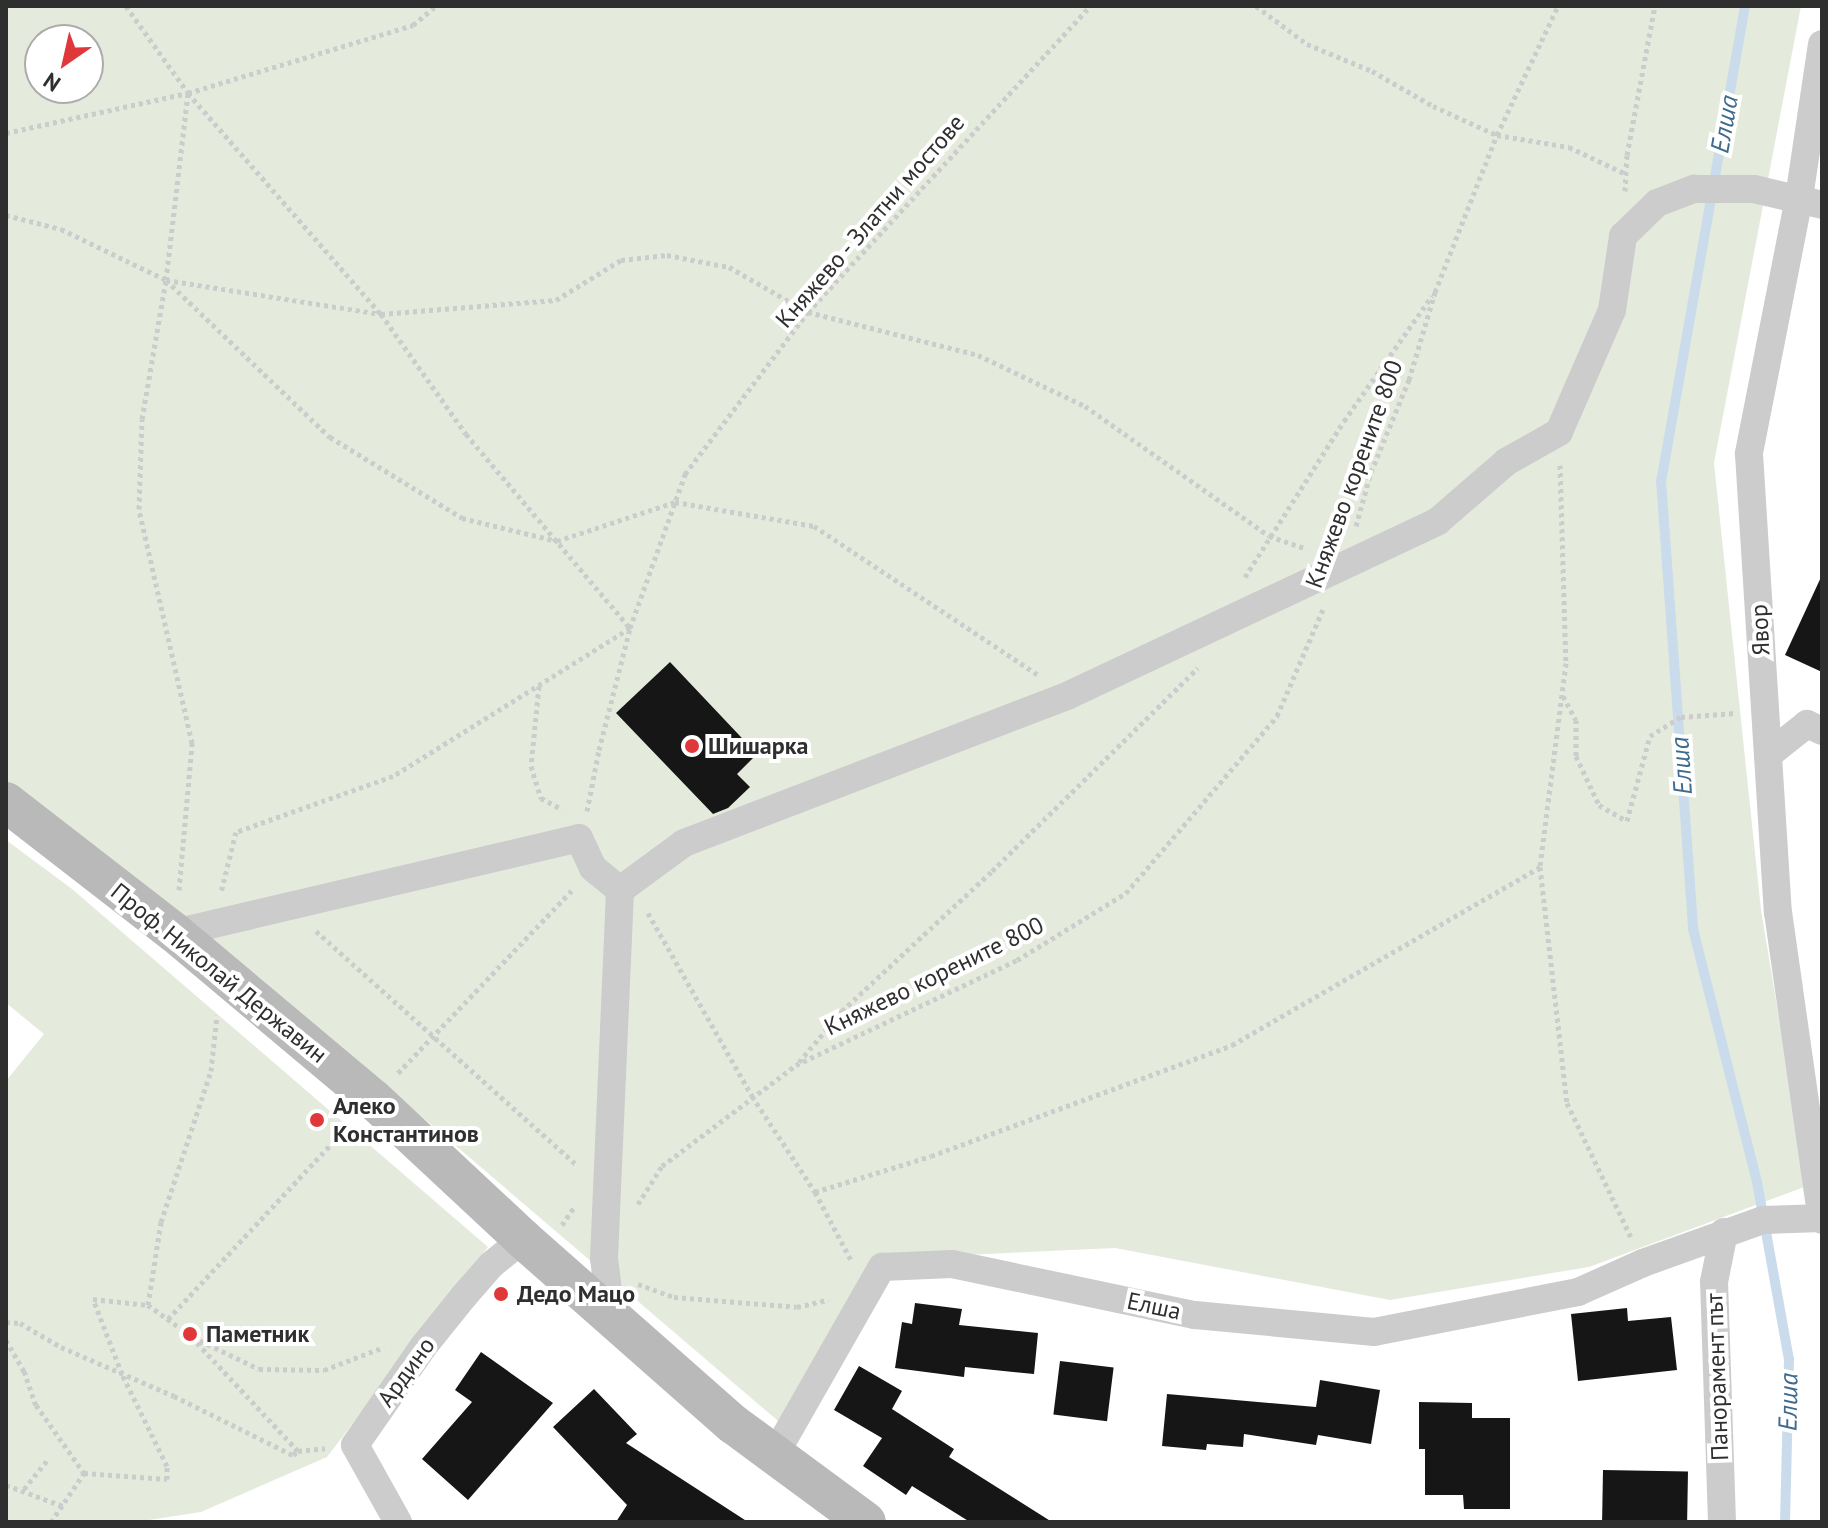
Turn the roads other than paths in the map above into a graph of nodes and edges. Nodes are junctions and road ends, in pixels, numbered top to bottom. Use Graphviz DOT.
graph roads {
  1 [pos="1822,44"];
  2 [pos="1810,202"];
  3 [pos="1822,218"];
  4 [pos="1822,731"];
  5 [pos="1768,755"];
  6 [pos="6,802"];
  7 [pos="620,890"];
  8 [pos="175,933"];
  9 [pos="1822,1219"];
  10 [pos="1724,1232"];
  11 [pos="532,1246"];
  12 [pos="611,1315"];
  13 [pos="774,1456"];
  14 [pos="398,1522"];
  15 [pos="866,1522"];
  16 [pos="1722,1522"];
  1 -- 2 [label="street, Явор"];
  2 -- 3 [label="street"];
  2 -- 5 [label="street, Явор"];
  2 -- 7 [label="street"];
  4 -- 5 [label="street"];
  5 -- 9 [label="street, Явор"];
  6 -- 8 [label="main road, Проф. Николай Державин"];
  7 -- 8 [label="street"];
  7 -- 12 [label="street"];
  8 -- 11 [label="main road, Проф. Николай Державин"];
  9 -- 10 [label="street, Елша"];
  10 -- 13 [label="street, Елша"];
  10 -- 16 [label="street, Панорамент път"];
  11 -- 12 [label="main road, Проф. Николай Державин"];
  11 -- 14 [label="street, Ардино"];
  12 -- 13 [label="main road, Проф. Николай Державин"];
  13 -- 15 [label="main road, Проф. Николай Державин"];
}
